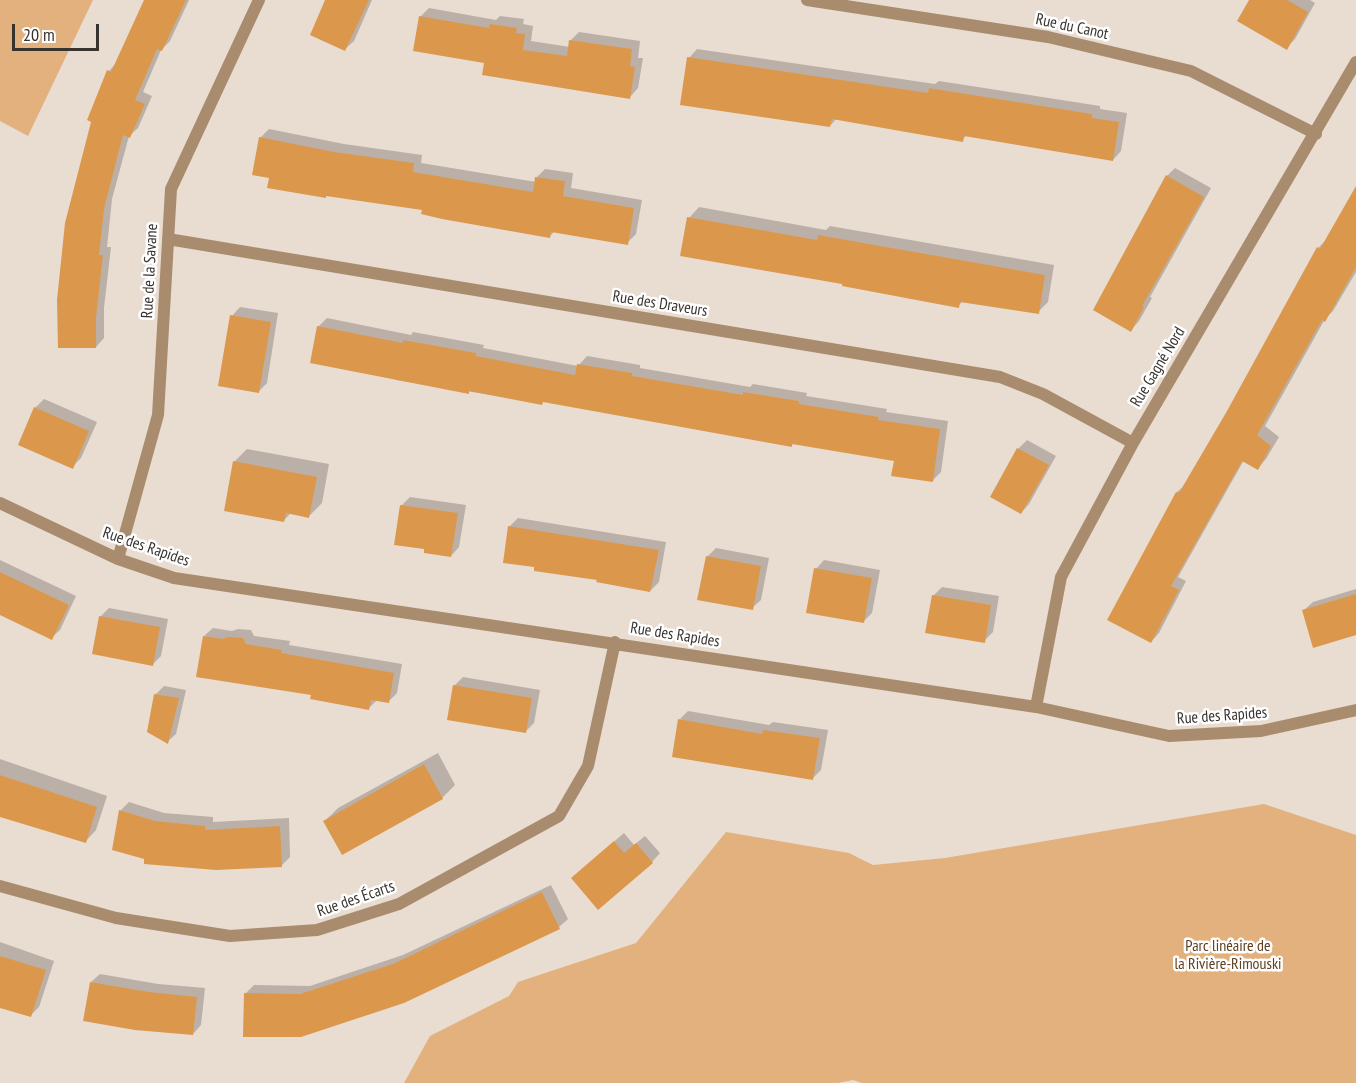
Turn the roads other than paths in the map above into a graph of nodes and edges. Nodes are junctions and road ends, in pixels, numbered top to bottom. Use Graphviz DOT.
graph roads {
  1 [pos="259,0"];
  2 [pos="807,0"];
  3 [pos="1356,62"];
  4 [pos="1316,134"];
  5 [pos="168,239"];
  6 [pos="1132,443"];
  7 [pos="0,503"];
  8 [pos="118,559"];
  9 [pos="615,642"];
  10 [pos="1036,707"];
  11 [pos="1356,710"];
  12 [pos="0,886"];
  1 -- 5 [label="street, Rue de la Savane"];
  2 -- 4 [label="street, Rue du Canot"];
  3 -- 4 [label="street, Rue Gagné Nord"];
  4 -- 6 [label="street, Rue Gagné Nord"];
  5 -- 6 [label="street, Rue des Draveurs"];
  5 -- 8 [label="street, Rue de la Savane"];
  6 -- 10 [label="street, Rue Gagné Nord"];
  7 -- 8 [label="street, Rue des Rapides"];
  8 -- 9 [label="street, Rue des Rapides"];
  9 -- 10 [label="street, Rue des Rapides"];
  9 -- 12 [label="street, Rue des Écarts"];
  10 -- 11 [label="street, Rue des Rapides"];
}
